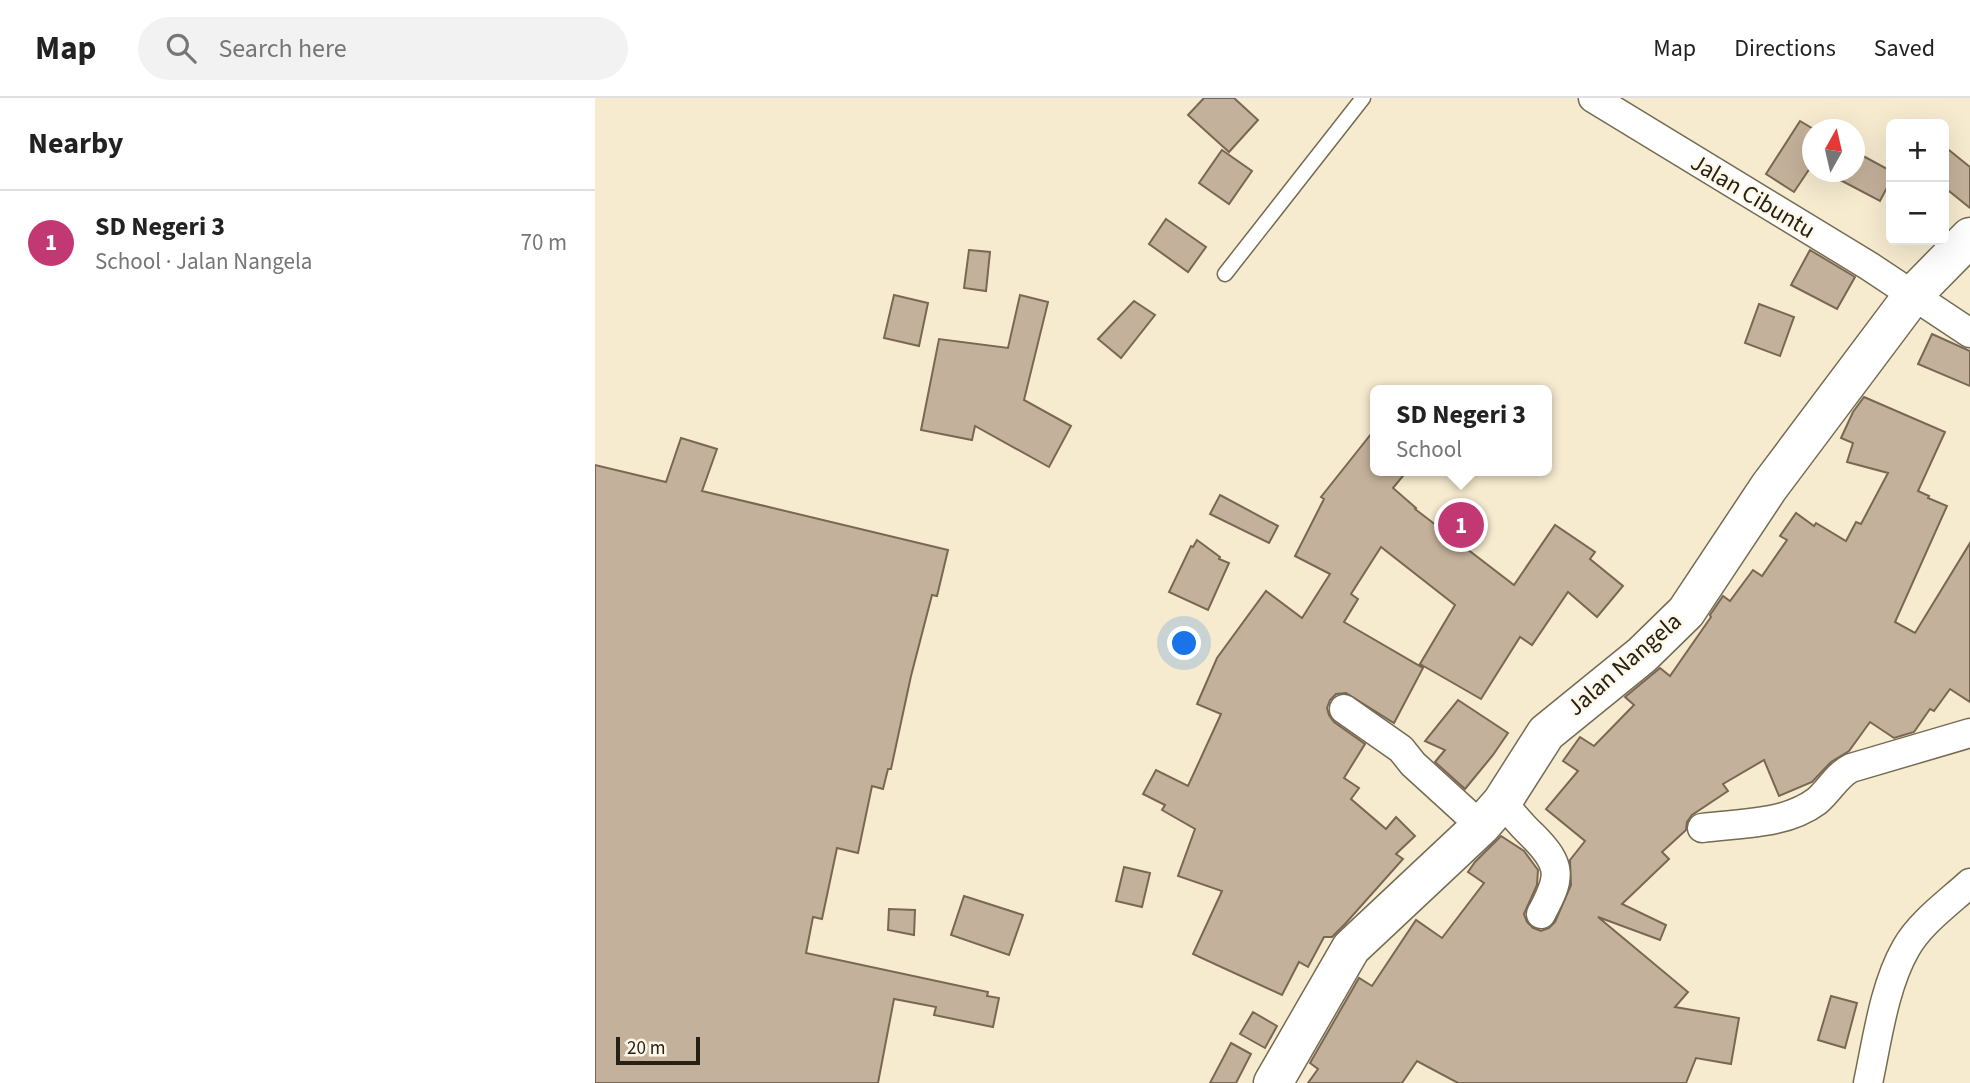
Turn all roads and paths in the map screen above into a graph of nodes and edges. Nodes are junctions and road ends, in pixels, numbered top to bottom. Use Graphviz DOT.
graph roads {
  1 [pos="1363,98"];
  2 [pos="1593,98"];
  3 [pos="1970,237"];
  4 [pos="1226,274"];
  5 [pos="1913,295"];
  6 [pos="1970,333"];
  7 [pos="1344,709"];
  8 [pos="1970,733"];
  9 [pos="1492,814"];
  10 [pos="1702,828"];
  11 [pos="1970,884"];
  12 [pos="1541,914"];
  13 [pos="1273,1083"];
  14 [pos="1868,1083"];
  1 -- 4 [label="lane"];
  2 -- 5 [label="street, Jalan Cibuntu"];
  3 -- 5 [label="main road, Jalan Nangela"];
  5 -- 6 [label="street, Jalan Cibuntu"];
  5 -- 9 [label="main road, Jalan Nangela"];
  7 -- 9 [label="street"];
  8 -- 10 [label="street"];
  9 -- 12 [label="street"];
  9 -- 13 [label="main road, Jalan Nangela"];
  11 -- 14 [label="street"];
}
